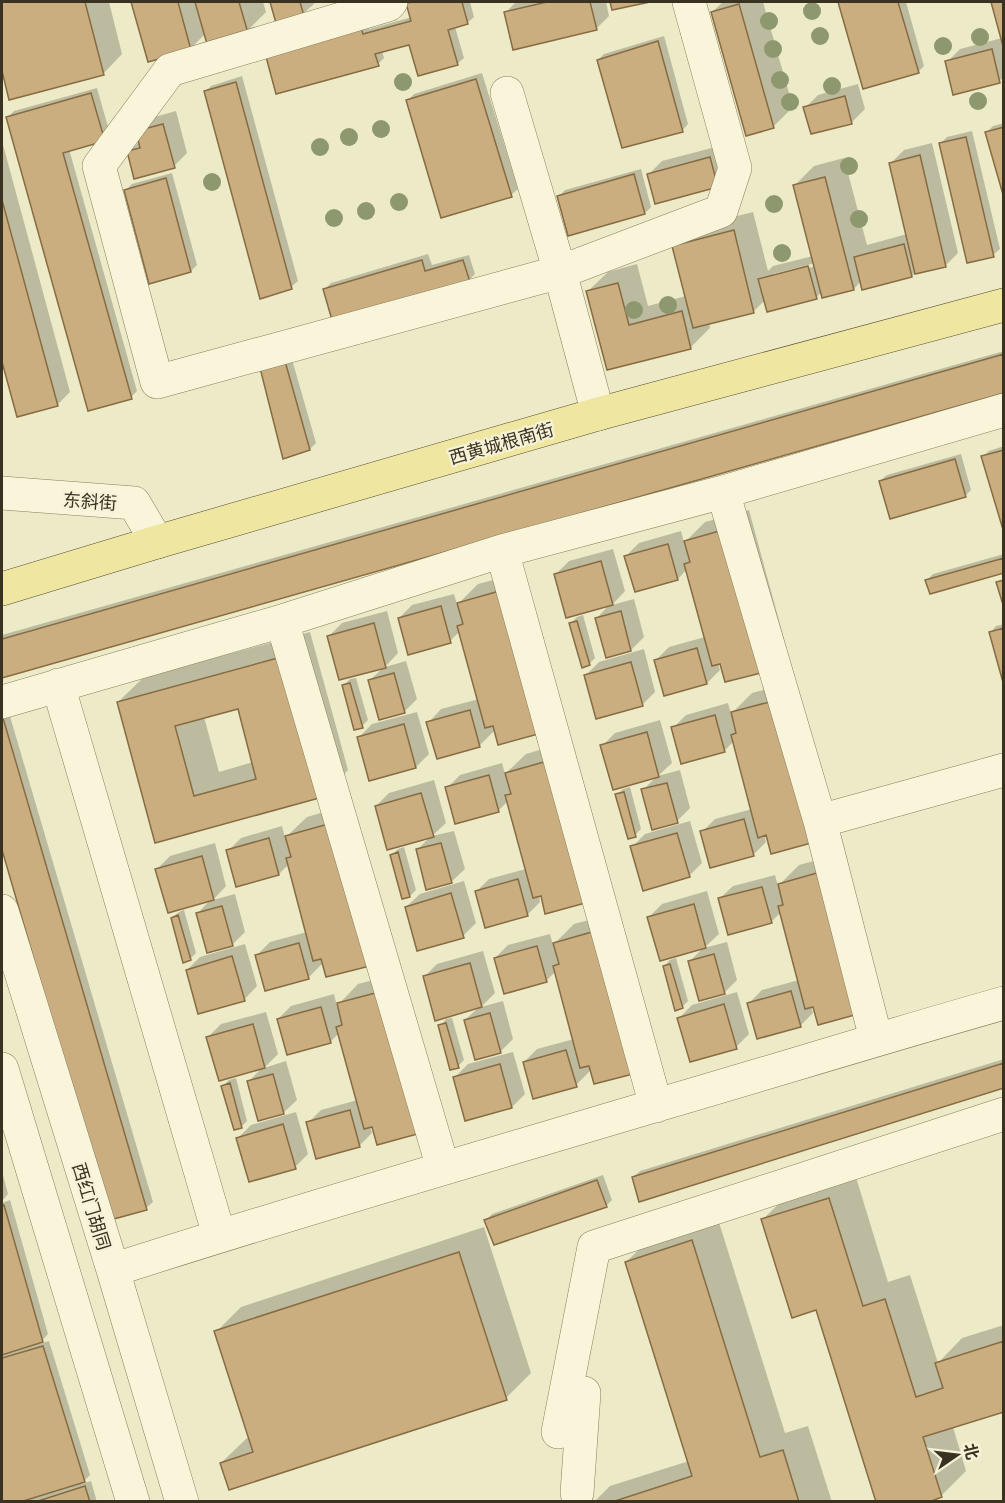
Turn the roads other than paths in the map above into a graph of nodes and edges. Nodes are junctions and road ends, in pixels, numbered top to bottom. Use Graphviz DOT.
graph roads {
  1 [pos="391,2"];
  2 [pos="689,2"];
  3 [pos="507,93"];
  4 [pos="560,272"];
  5 [pos="1004,305"];
  6 [pos="1004,410"];
  7 [pos="598,414"];
  8 [pos="723,492"];
  9 [pos="2,493"];
  10 [pos="157,542"];
  11 [pos="502,551"];
  12 [pos="2,589"];
  13 [pos="282,621"];
  14 [pos="58,685"];
  15 [pos="2,702"];
  16 [pos="1004,770"];
  17 [pos="820,820"];
  18 [pos="2,911"];
  19 [pos="1004,1003"];
  20 [pos="876,1039"];
  21 [pos="2,1069"];
  22 [pos="656,1106"];
  23 [pos="1004,1114"];
  24 [pos="443,1168"];
  25 [pos="219,1235"];
  26 [pos="594,1247"];
  27 [pos="113,1270"];
  28 [pos="558,1432"];
  29 [pos="577,1492"];
  30 [pos="133,1502"];
  31 [pos="182,1502"];
  1 -- 4 [label="street"];
  2 -- 4 [label="street"];
  3 -- 4 [label="street"];
  4 -- 7 [label="street"];
  5 -- 7 [label="main road, 西黄城根南街"];
  6 -- 8 [label="street"];
  7 -- 10 [label="main road, 西黄城根南街"];
  8 -- 11 [label="street"];
  8 -- 17 [label="street"];
  9 -- 10 [label="street, 东斜街"];
  10 -- 12 [label="main road, 西黄城根南街"];
  11 -- 13 [label="street"];
  11 -- 22 [label="street"];
  13 -- 14 [label="street"];
  13 -- 24 [label="street"];
  14 -- 15 [label="street"];
  14 -- 25 [label="street"];
  16 -- 17 [label="street"];
  17 -- 20 [label="street"];
  18 -- 27 [label="street, 西红门胡同"];
  19 -- 20 [label="street"];
  20 -- 22 [label="street"];
  21 -- 30 [label="street"];
  22 -- 24 [label="street"];
  23 -- 26 [label="street"];
  24 -- 25 [label="street"];
  25 -- 27 [label="street"];
  26 -- 28 [label="street"];
  26 -- 29 [label="street"];
  27 -- 31 [label="street, 西红门胡同"];
}
